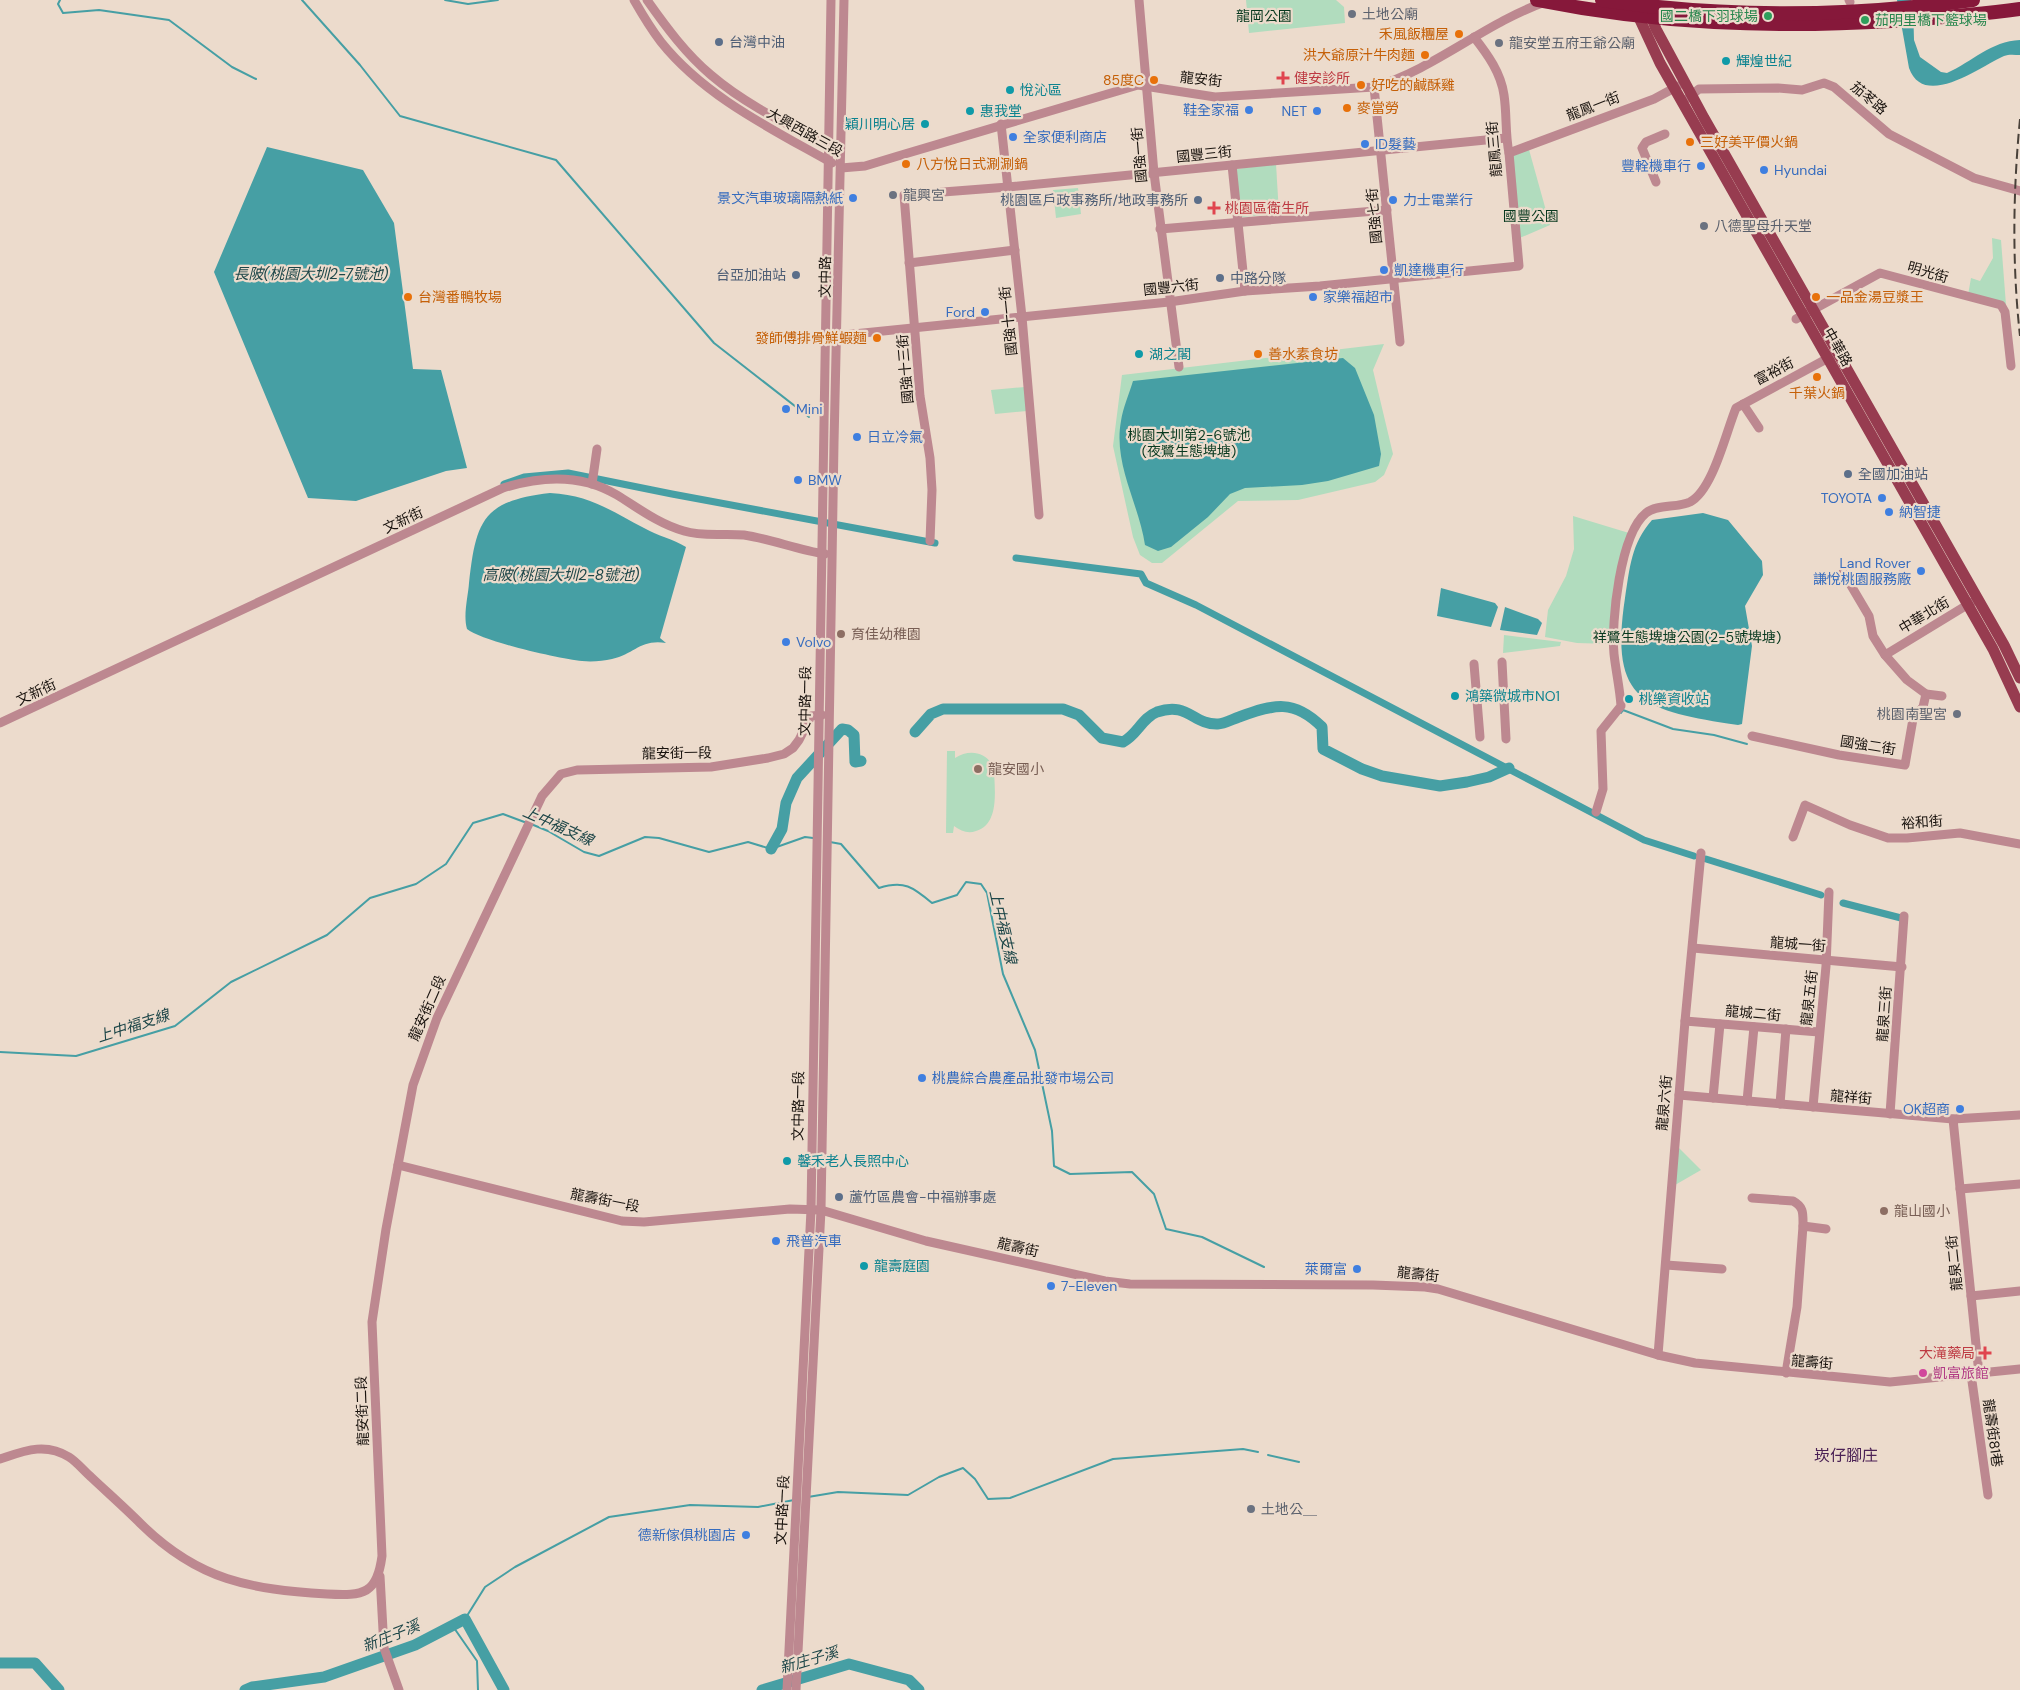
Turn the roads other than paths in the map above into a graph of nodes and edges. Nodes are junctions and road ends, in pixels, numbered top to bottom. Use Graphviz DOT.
graph roads {
  1 [pos="634,0"];
  2 [pos="647,0"];
  3 [pos="831,0"];
  4 [pos="844,0"];
  5 [pos="1139,0"];
  6 [pos="1538,0"];
  7 [pos="1550,0"];
  8 [pos="1602,0"];
  9 [pos="1632,0"];
  10 [pos="1646,0"];
  11 [pos="1973,0"];
  12 [pos="2020,8"];
  13 [pos="1474,37"];
  14 [pos="1147,84"];
  15 [pos="1679,85"];
  16 [pos="1374,87"];
  17 [pos="1687,99"];
  18 [pos="1001,124"];
  19 [pos="1665,134"];
  20 [pos="1506,138"];
  21 [pos="829,146"];
  22 [pos="1382,151"];
  23 [pos="1509,153"];
  24 [pos="829,161"];
  25 [pos="1232,165"];
  26 [pos="841,168"];
  27 [pos="1154,173"];
  28 [pos="1656,182"];
  29 [pos="1008,187"];
  30 [pos="2020,191"];
  31 [pos="904,195"];
  32 [pos="1387,210"];
  33 [pos="1238,221"];
  34 [pos="1160,229"];
  35 [pos="1014,250"];
  36 [pos="909,263"];
  37 [pos="1519,266"];
  38 [pos="1393,279"];
  39 [pos="1245,292"];
  40 [pos="1169,302"];
  41 [pos="1814,310"];
  42 [pos="1022,317"];
  43 [pos="1800,318"];
  44 [pos="915,328"];
  45 [pos="838,336"];
  46 [pos="826,337"];
  47 [pos="1400,342"];
  48 [pos="1838,353"];
  49 [pos="1827,358"];
  50 [pos="2011,366"];
  51 [pos="1179,367"];
  52 [pos="1743,404"];
  53 [pos="1759,428"];
  54 [pos="824,443"];
  55 [pos="834,443"];
  56 [pos="597,449"];
  57 [pos="593,480"];
  58 [pos="1039,515"];
  59 [pos="930,540"];
  60 [pos="821,554"];
  61 [pos="833,555"];
  62 [pos="1843,572"];
  63 [pos="1978,598"];
  64 [pos="1967,605"];
  65 [pos="1885,655"];
  66 [pos="1502,662"];
  67 [pos="1474,664"];
  68 [pos="2020,678"];
  69 [pos="1926,694"];
  70 [pos="1942,696"];
  71 [pos="2020,707"];
  72 [pos="818,714"];
  73 [pos="829,718"];
  74 [pos="0,723"];
  75 [pos="1752,736"];
  76 [pos="1480,737"];
  77 [pos="1506,739"];
  78 [pos="1596,812"];
  79 [pos="524,836"];
  80 [pos="1792,837"];
  81 [pos="2020,844"];
  82 [pos="1702,853"];
  83 [pos="1830,892"];
  84 [pos="1904,916"];
  85 [pos="1693,948"];
  86 [pos="1826,959"];
  87 [pos="1902,967"];
  88 [pos="814,1011"];
  89 [pos="826,1011"];
  90 [pos="1685,1021"];
  91 [pos="1720,1024"];
  92 [pos="1754,1027"];
  93 [pos="1786,1029"];
  94 [pos="1819,1032"];
  95 [pos="1679,1095"];
  96 [pos="1713,1098"];
  97 [pos="1746,1101"];
  98 [pos="1780,1104"];
  99 [pos="1813,1107"];
  100 [pos="1890,1114"];
  101 [pos="2020,1115"];
  102 [pos="1953,1119"];
  103 [pos="398,1165"];
  104 [pos="2020,1184"];
  105 [pos="1960,1189"];
  106 [pos="1752,1198"];
  107 [pos="810,1210"];
  108 [pos="821,1210"];
  109 [pos="1803,1226"];
  110 [pos="1826,1229"];
  111 [pos="1666,1265"];
  112 [pos="1722,1269"];
  113 [pos="2020,1291"];
  114 [pos="1971,1296"];
  115 [pos="1658,1355"];
  116 [pos="2020,1369"];
  117 [pos="1786,1373"];
  118 [pos="1975,1374"];
  119 [pos="807,1375"];
  120 [pos="0,1459"];
  121 [pos="1988,1495"];
  122 [pos="380,1575"];
  123 [pos="791,1689"];
  124 [pos="399,1690"];
  1 -- 24 [label="street, 大興西路三段"];
  2 -- 21 [label="street, 大興西路三段"];
  3 -- 21 [label="street, 文中路"];
  4 -- 26 [label="street, 文中路"];
  5 -- 14 [label="street, 國強一街"];
  6 -- 12 [label="highway, bridge"];
  7 -- 13 [label="street, 龍安街"];
  8 -- 11 [label="highway, bridge"];
  9 -- 15 [label="main road, 中華路"];
  10 -- 15 [label="main road, 中華路"];
  13 -- 16 [label="street, 龍安街"];
  13 -- 20 [label="street, 龍鳳三街"];
  14 -- 16 [label="street, 龍安街"];
  14 -- 18 [label="street, 龍安街"];
  14 -- 27 [label="street, 國強一街"];
  15 -- 17 [label="main road, 中華路"];
  15 -- 23 [label="street, 龍鳳一街"];
  16 -- 22 [label="street, 國強七街"];
  17 -- 30 [label="street, 茄苳路"];
  17 -- 41 [label="main road, 中華路"];
  17 -- 43 [label="main road, 中華路"];
  18 -- 26 [label="street, 龍安街"];
  18 -- 29 [label="street, 國強十一街"];
  19 -- 28 [label="street"];
  20 -- 22 [label="street, 國豐三街"];
  20 -- 23 [label="street, 龍鳳三街"];
  21 -- 24 [label="street, 文中路"];
  21 -- 26 [label="street, 大興西路三段"];
  22 -- 25 [label="street, 國豐三街"];
  22 -- 32 [label="street, 國強七街"];
  23 -- 37 [label="street, 龍鳳三街"];
  24 -- 26 [label="street, 大興西路三段"];
  24 -- 46 [label="street, 文中路"];
  25 -- 27 [label="street, 國豐三街"];
  25 -- 33 [label="street"];
  26 -- 45 [label="street, 文中路"];
  27 -- 29 [label="street, 國豐三街"];
  27 -- 34 [label="street, 國強一街"];
  29 -- 31 [label="street, 國豐三街"];
  29 -- 35 [label="street, 國強十一街"];
  31 -- 36 [label="street, 國強十三街"];
  32 -- 33 [label="street"];
  32 -- 38 [label="street, 國強七街"];
  33 -- 34 [label="street"];
  33 -- 39 [label="street"];
  34 -- 40 [label="street, 國強一街"];
  35 -- 36 [label="street"];
  35 -- 42 [label="street, 國強十一街"];
  36 -- 44 [label="street, 國強十三街"];
  37 -- 38 [label="street, 國豐六街"];
  38 -- 39 [label="street, 國豐六街"];
  38 -- 47 [label="street, 國強七街"];
  39 -- 40 [label="street, 國豐六街"];
  40 -- 42 [label="street, 國豐六街"];
  40 -- 51 [label="street, 國強一街"];
  41 -- 43 [label="street, 明光街"];
  41 -- 48 [label="main road, 中華路"];
  41 -- 50 [label="street, 明光街"];
  42 -- 44 [label="street, 國豐六街"];
  42 -- 58 [label="street, 國強十一街"];
  43 -- 49 [label="main road, 中華路"];
  44 -- 45 [label="street, 國豐六街"];
  44 -- 59 [label="street, 國強十三街"];
  45 -- 46 [label="street, 國豐六街"];
  45 -- 55 [label="street, 文中路"];
  46 -- 54 [label="street, 文中路"];
  48 -- 49 [label="street, 富裕街"];
  48 -- 63 [label="main road, 中華路"];
  49 -- 52 [label="street, 富裕街"];
  49 -- 64 [label="main road, 中華路"];
  52 -- 53 [label="street"];
  52 -- 78 [label="street, 富裕街"];
  54 -- 55 [label="street"];
  54 -- 60 [label="street, 文中路"];
  55 -- 61 [label="street, 文中路"];
  56 -- 57 [label="street"];
  57 -- 60 [label="street, 文新街"];
  57 -- 74 [label="street, 文新街"];
  60 -- 61 [label="street, 文新街"];
  60 -- 72 [label="street, 文中路一段"];
  61 -- 73 [label="street, 文中路一段"];
  62 -- 65 [label="street"];
  63 -- 64 [label="street, 中華北街"];
  63 -- 68 [label="main road, 中華路"];
  64 -- 65 [label="street, 中華北街"];
  64 -- 71 [label="main road, 中華路"];
  65 -- 69 [label="street"];
  66 -- 77 [label="street"];
  67 -- 76 [label="street"];
  69 -- 70 [label="street"];
  69 -- 75 [label="street, 國強二街"];
  72 -- 73 [label="street"];
  72 -- 79 [label="street, 龍安街一段"];
  72 -- 88 [label="street, 文中路一段"];
  73 -- 89 [label="street, 文中路一段"];
  79 -- 103 [label="street, 龍安街二段"];
  80 -- 81 [label="street, 裕和街"];
  82 -- 85 [label="street, 龍泉六街"];
  83 -- 86 [label="street, 龍泉五街"];
  84 -- 87 [label="street, 龍泉三街"];
  85 -- 86 [label="street, 龍城一街"];
  85 -- 90 [label="street, 龍泉六街"];
  86 -- 87 [label="street, 龍城一街"];
  86 -- 94 [label="street, 龍泉五街"];
  87 -- 100 [label="street, 龍泉三街"];
  88 -- 89 [label="street"];
  88 -- 107 [label="street, 文中路一段"];
  89 -- 108 [label="street, 文中路一段"];
  90 -- 91 [label="street, 龍城二街"];
  90 -- 95 [label="street, 龍泉六街"];
  91 -- 92 [label="street, 龍城二街"];
  91 -- 96 [label="street"];
  92 -- 93 [label="street, 龍城二街"];
  92 -- 97 [label="street"];
  93 -- 94 [label="street, 龍城二街"];
  93 -- 98 [label="street"];
  94 -- 99 [label="street, 龍泉五街"];
  95 -- 96 [label="street, 龍祥街"];
  95 -- 111 [label="street, 龍泉六街"];
  96 -- 97 [label="street, 龍祥街"];
  97 -- 98 [label="street, 龍祥街"];
  98 -- 99 [label="street, 龍祥街"];
  99 -- 100 [label="street, 龍祥街"];
  100 -- 102 [label="street, 龍祥街"];
  101 -- 102 [label="street, 龍祥街"];
  102 -- 105 [label="street, 龍泉二街"];
  103 -- 107 [label="street, 龍壽街一段"];
  103 -- 122 [label="street, 龍安街二段"];
  104 -- 105 [label="street"];
  105 -- 114 [label="street, 龍泉二街"];
  106 -- 109 [label="street"];
  107 -- 108 [label="street, 龍壽街"];
  107 -- 119 [label="street, 文中路一段"];
  108 -- 115 [label="street, 龍壽街"];
  108 -- 119 [label="street, 文中路一段"];
  109 -- 110 [label="street"];
  109 -- 117 [label="street"];
  111 -- 112 [label="street"];
  111 -- 115 [label="street, 龍泉六街"];
  113 -- 114 [label="street"];
  114 -- 118 [label="street, 龍泉二街"];
  115 -- 117 [label="street, 龍壽街"];
  116 -- 118 [label="street, 龍壽街"];
  117 -- 118 [label="street, 龍壽街"];
  118 -- 121 [label="street, 龍壽街81巷"];
  119 -- 123 [label="street, 文中路一段"];
  120 -- 122 [label="street"];
  122 -- 124 [label="street, 龍安街二段"];
}
